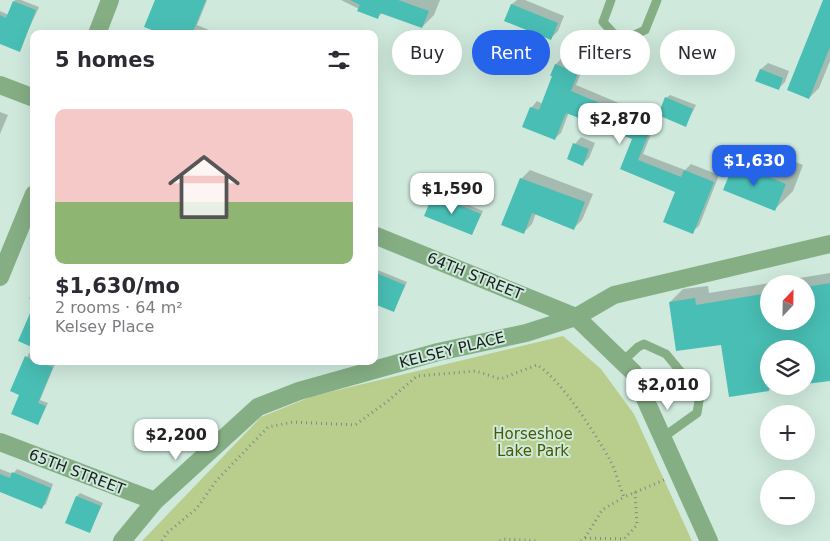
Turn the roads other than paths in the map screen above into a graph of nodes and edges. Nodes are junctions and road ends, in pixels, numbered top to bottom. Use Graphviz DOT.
graph roads {
  1 [pos="110,0"];
  2 [pos="611,0"];
  3 [pos="657,0"];
  4 [pos="99,30"];
  5 [pos="0,85"];
  6 [pos="30,96"];
  7 [pos="30,204"];
  8 [pos="378,237"];
  9 [pos="830,244"];
  10 [pos="0,277"];
  11 [pos="576,317"];
  12 [pos="622,362"];
  13 [pos="662,438"];
  14 [pos="0,442"];
  15 [pos="155,501"];
  16 [pos="122,541"];
  17 [pos="709,541"];
  1 -- 4 [label="street"];
  2 -- 3 [label="lane"];
  5 -- 6 [label="street"];
  7 -- 10 [label="street"];
  8 -- 11 [label="street, 64TH STREET"];
  9 -- 11 [label="street, KELSEY PLACE"];
  11 -- 12 [label="street"];
  11 -- 15 [label="street, KELSEY PLACE"];
  12 -- 13 [label="street"];
  12 -- 13 [label="lane"];
  13 -- 17 [label="street"];
  14 -- 15 [label="street, 65TH STREET"];
  15 -- 16 [label="street, KELSEY PLACE"];
}
